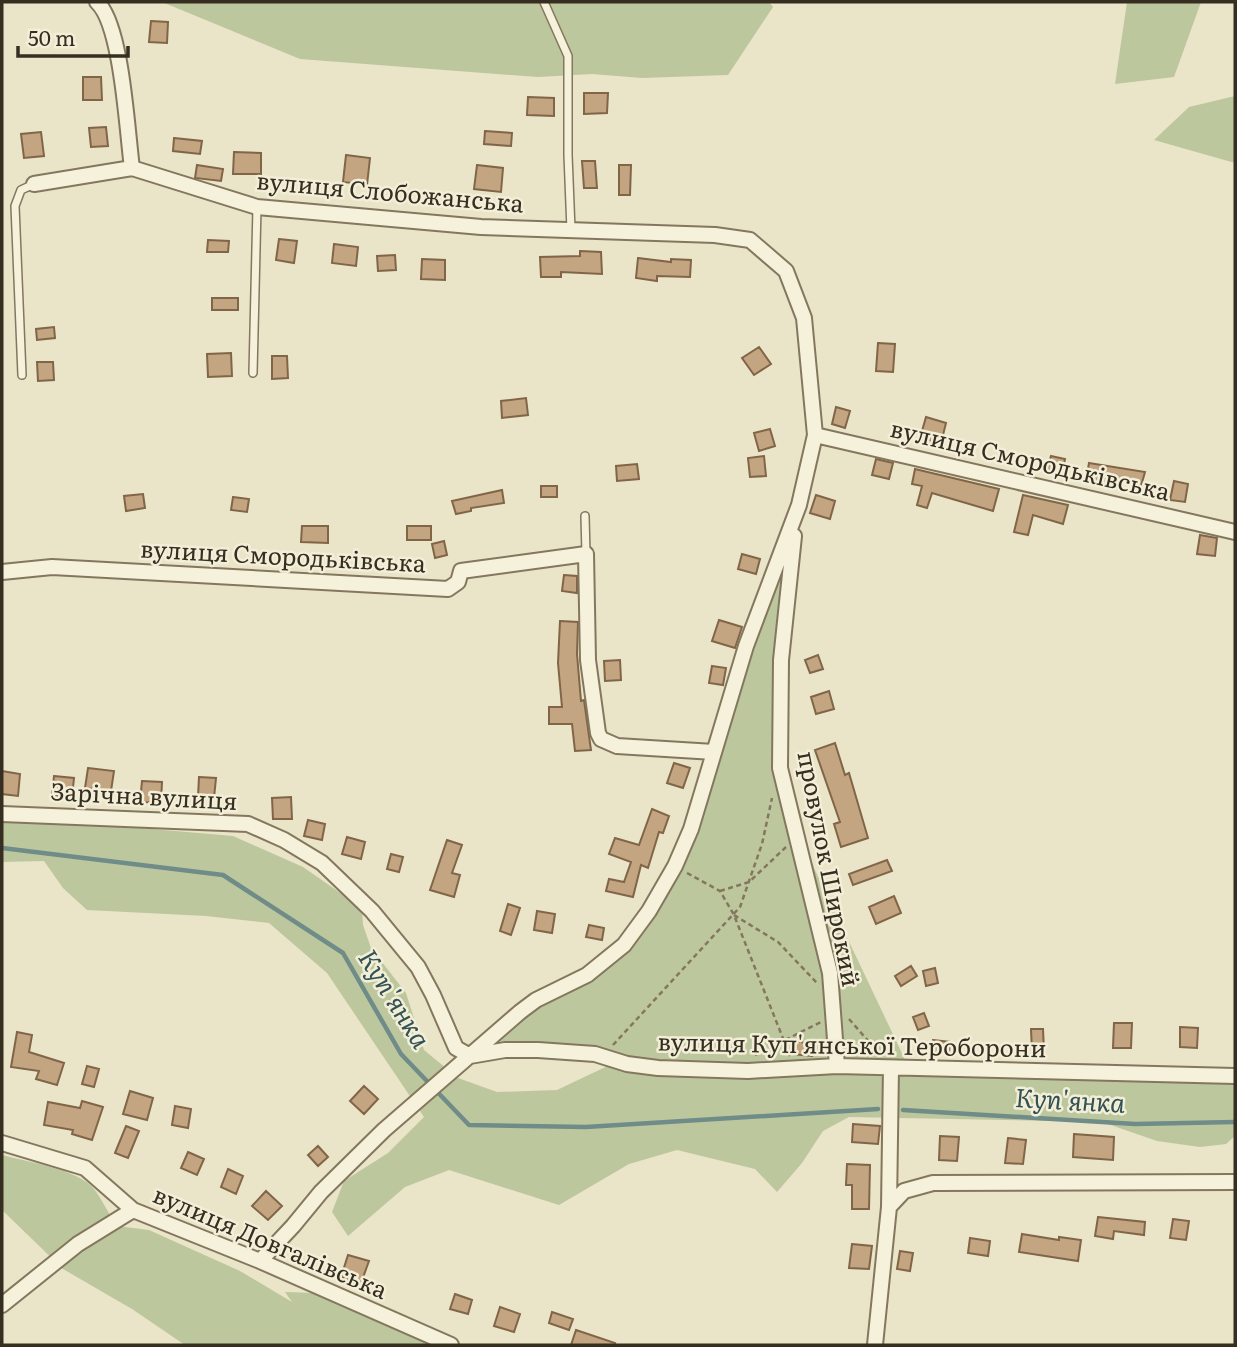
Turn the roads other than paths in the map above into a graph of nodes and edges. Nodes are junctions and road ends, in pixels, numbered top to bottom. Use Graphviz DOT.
graph roads {
  1 [pos="97,2"];
  2 [pos="544,2"];
  3 [pos="132,168"];
  4 [pos="33,184"];
  5 [pos="257,207"];
  6 [pos="571,230"];
  7 [pos="253,373"];
  8 [pos="22,375"];
  9 [pos="815,435"];
  10 [pos="796,513"];
  11 [pos="586,516"];
  12 [pos="1235,532"];
  13 [pos="586,554"];
  14 [pos="2,572"];
  15 [pos="713,752"];
  16 [pos="2,814"];
  17 [pos="470,1056"];
  18 [pos="836,1066"];
  19 [pos="891,1068"];
  20 [pos="1235,1076"];
  21 [pos="2,1143"];
  22 [pos="1235,1182"];
  23 [pos="889,1207"];
  24 [pos="133,1210"];
  25 [pos="260,1261"];
  26 [pos="2,1305"];
  27 [pos="450,1345"];
  28 [pos="875,1345"];
  1 -- 3 [label="street"];
  2 -- 6 [label="lane"];
  3 -- 4 [label="street, вулиця Слобожанська"];
  3 -- 5 [label="street, вулиця Слобожанська"];
  4 -- 8 [label="lane"];
  5 -- 6 [label="street, вулиця Слобожанська"];
  5 -- 7 [label="lane"];
  6 -- 9 [label="street, вулиця Слобожанська"];
  9 -- 10 [label="street"];
  9 -- 12 [label="street, вулиця Смородьківська"];
  10 -- 15 [label="street"];
  10 -- 18 [label="street, провулок Широкий"];
  11 -- 13 [label="lane"];
  13 -- 14 [label="street, вулиця Смородьківська"];
  13 -- 15 [label="street"];
  15 -- 17 [label="street"];
  16 -- 17 [label="street, Зарічна вулиця"];
  17 -- 18 [label="street, вулиця Куп'янської Тероборони"];
  17 -- 25 [label="street"];
  18 -- 19 [label="street, вулиця Куп'янської Тероборони"];
  19 -- 20 [label="street, вулиця Куп'янської Тероборони"];
  19 -- 23 [label="street"];
  21 -- 24 [label="street, вулиця Довгалівська"];
  22 -- 23 [label="street"];
  23 -- 28 [label="street"];
  24 -- 25 [label="street, вулиця Довгалівська"];
  24 -- 26 [label="street"];
  25 -- 27 [label="street, вулиця Довгалівська"];
}
